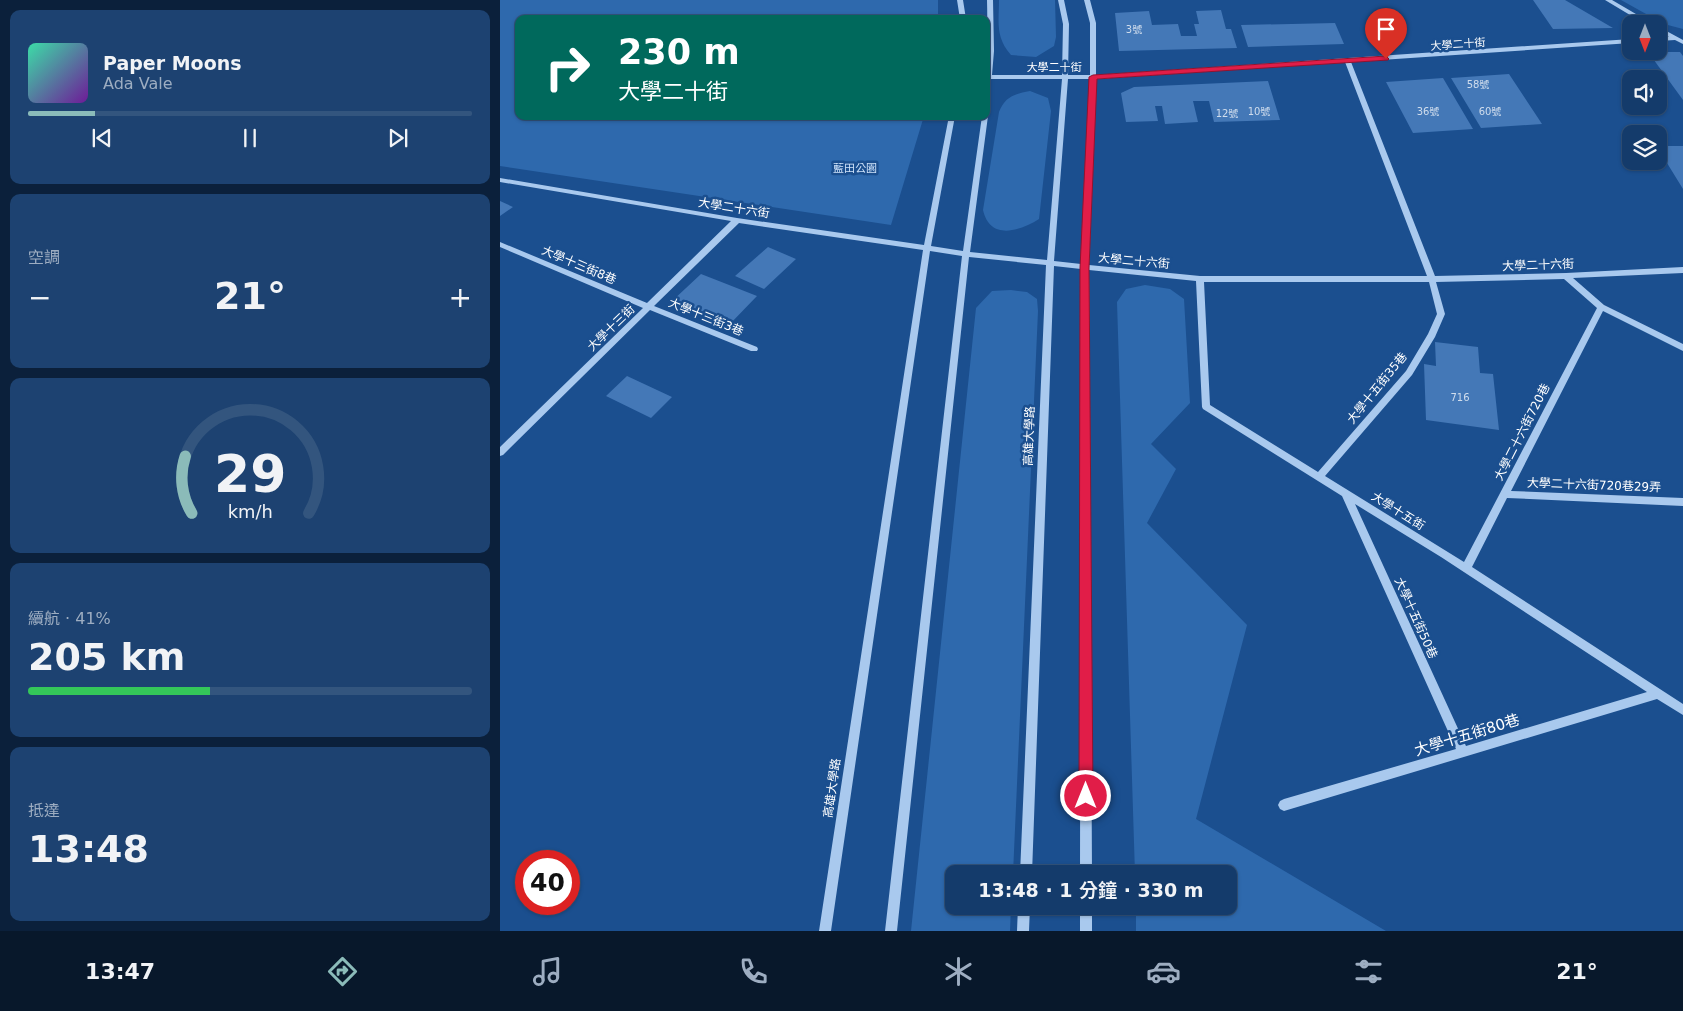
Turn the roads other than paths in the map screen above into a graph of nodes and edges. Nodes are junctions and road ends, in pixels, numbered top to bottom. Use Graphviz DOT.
graph roads {
  1 [pos="960,0"];
  2 [pos="990,0"];
  3 [pos="1061,0"];
  4 [pos="1087,0"];
  5 [pos="1608,0"];
  6 [pos="962,15"];
  7 [pos="990,15"];
  8 [pos="1634,15"];
  9 [pos="1668,33"];
  10 [pos="1680,38"];
  11 [pos="1622,42"];
  12 [pos="1683,42"];
  13 [pos="1348,61"];
  14 [pos="990,77"];
  15 [pos="1065,77"];
  16 [pos="1093,77"];
  17 [pos="951,120"];
  18 [pos="984,120"];
  19 [pos="500,180"];
  20 [pos="738,220"];
  21 [pos="500,244"];
  22 [pos="927,248"];
  23 [pos="966,254"];
  24 [pos="1050,264"];
  25 [pos="1085,268"];
  26 [pos="1683,270"];
  27 [pos="1566,276"];
  28 [pos="1200,278"];
  29 [pos="1432,279"];
  30 [pos="649,307"];
  31 [pos="1601,308"];
  32 [pos="1683,348"];
  33 [pos="754,349"];
  34 [pos="500,452"];
  35 [pos="1319,477"];
  36 [pos="1346,494"];
  37 [pos="1504,494"];
  38 [pos="1683,502"];
  39 [pos="1466,568"];
  40 [pos="1658,694"];
  41 [pos="1683,710"];
  42 [pos="1463,752"];
  43 [pos="1284,805"];
  44 [pos="1026,865"];
  45 [pos="1086,865"];
  46 [pos="1024,915"];
  47 [pos="1086,915"];
  48 [pos="825,931"];
  49 [pos="891,931"];
  50 [pos="1023,931"];
  51 [pos="1086,931"];
  1 -- 6 [label="street"];
  2 -- 7 [label="street"];
  3 -- 15 [label="street, 高雄大學路"];
  4 -- 16 [label="street"];
  5 -- 8 [label="street"];
  9 -- 10 [label="street"];
  10 -- 12 [label="street"];
  11 -- 13 [label="street, 大學二十街"];
  13 -- 16 [label="street, 大學二十街"];
  13 -- 29 [label="street, 大學十五街35巷"];
  14 -- 15 [label="street, 大學二十街"];
  15 -- 16 [label="street, 大學二十街"];
  15 -- 24 [label="street, 高雄大學路"];
  16 -- 25 [label="street"];
  17 -- 22 [label="street, 高雄大學路"];
  18 -- 23 [label="street"];
  19 -- 20 [label="street, 大學二十六街"];
  20 -- 22 [label="street, 大學二十六街"];
  20 -- 30 [label="street, 大學十三街"];
  21 -- 30 [label="street, 大學十三街8巷"];
  22 -- 23 [label="street, 大學二十六街"];
  22 -- 48 [label="street, 高雄大學路"];
  23 -- 24 [label="street, 大學二十六街"];
  23 -- 49 [label="street"];
  24 -- 25 [label="street, 大學二十六街"];
  24 -- 44 [label="street, 高雄大學路"];
  25 -- 28 [label="street, 大學二十六街"];
  25 -- 45 [label="street"];
  26 -- 27 [label="street, 大學二十六街"];
  27 -- 29 [label="street, 大學二十六街"];
  27 -- 31 [label="street"];
  28 -- 29 [label="street, 大學二十六街"];
  28 -- 35 [label="street, 大學十五街"];
  29 -- 35 [label="street, 大學十五街35巷"];
  30 -- 33 [label="street, 大學十三街3巷"];
  30 -- 34 [label="street, 大學十三街"];
  31 -- 32 [label="street"];
  31 -- 37 [label="street, 大學二十六街720巷"];
  35 -- 36 [label="street, 大學十五街"];
  36 -- 39 [label="street, 大學十五街"];
  36 -- 42 [label="street, 大學十五街50巷"];
  37 -- 38 [label="street, 大學二十六街720巷29弄"];
  37 -- 39 [label="street, 大學二十六街720巷"];
  39 -- 40 [label="street, 大學十五街"];
  40 -- 41 [label="street, 大學十五街"];
  40 -- 42 [label="street, 大學十五街80巷"];
  42 -- 43 [label="street, 大學十五街80巷"];
  46 -- 50 [label="street"];
  47 -- 51 [label="street"];
}
